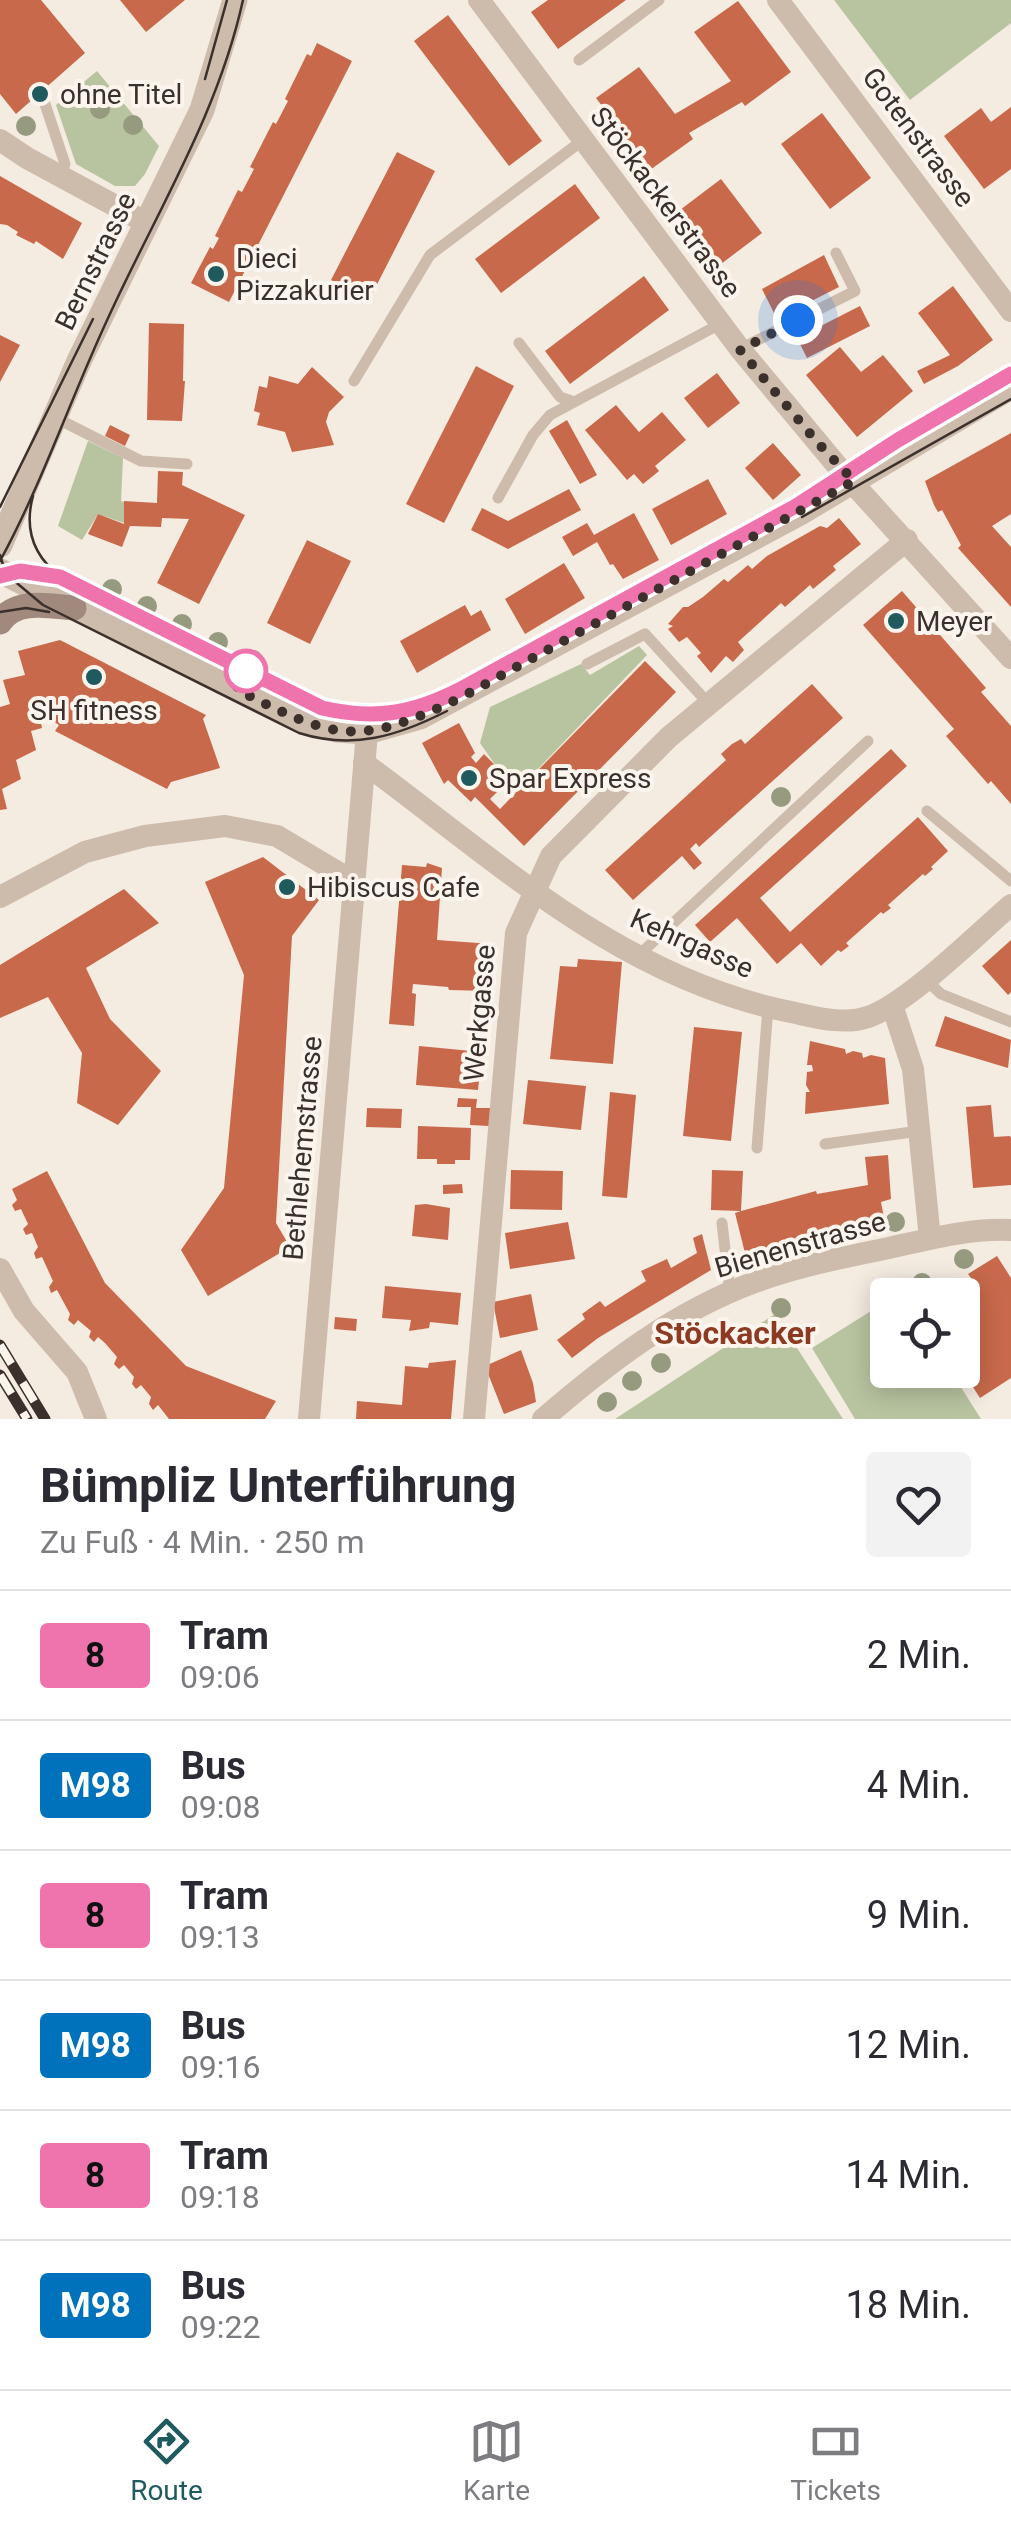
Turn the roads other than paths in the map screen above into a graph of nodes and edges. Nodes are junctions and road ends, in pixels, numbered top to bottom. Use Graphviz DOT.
graph roads {
  1 [pos="235,0"];
  2 [pos="479,0"];
  3 [pos="659,0"];
  4 [pos="778,0"];
  5 [pos="579,60"];
  6 [pos="44,101"];
  7 [pos="0,140"];
  8 [pos="583,140"];
  9 [pos="58,176"];
  10 [pos="147,223"];
  11 [pos="836,252"];
  12 [pos="1011,310"];
  13 [pos="720,324"];
  14 [pos="519,343"];
  15 [pos="740,350"];
  16 [pos="354,381"];
  17 [pos="1011,388"];
  18 [pos="574,402"];
  19 [pos="54,417"];
  20 [pos="188,464"];
  21 [pos="854,481"];
  22 [pos="498,498"];
  23 [pos="907,540"];
  24 [pos="0,545"];
  25 [pos="0,571"];
  26 [pos="74,608"];
  27 [pos="0,622"];
  28 [pos="1011,658"];
  29 [pos="587,664"];
  30 [pos="708,703"];
  31 [pos="367,732"];
  32 [pos="868,741"];
  33 [pos="364,763"];
  34 [pos="927,811"];
  35 [pos="1011,880"];
  36 [pos="354,882"];
  37 [pos="534,894"];
  38 [pos="0,897"];
  39 [pos="1011,905"];
  40 [pos="639,956"];
  41 [pos="924,978"];
  42 [pos="892,1005"];
  43 [pos="768,1007"];
  44 [pos="1011,1022"];
  45 [pos="919,1131"];
  46 [pos="825,1144"];
  47 [pos="757,1148"];
  48 [pos="722,1224"];
  49 [pos="1011,1230"];
  50 [pos="930,1239"];
  51 [pos="0,1268"];
  52 [pos="730,1292"];
  53 [pos="96,1419"];
  54 [pos="309,1419"];
  55 [pos="474,1419"];
  56 [pos="543,1419"];
  1 -- 10 [label="street, Bernstrasse"];
  2 -- 8 [label="street, Stöckackerstrasse"];
  3 -- 5 [label="lane"];
  4 -- 12 [label="street, Gotenstrasse"];
  6 -- 9 [label="lane"];
  7 -- 9 [label="street"];
  8 -- 13 [label="street, Stöckackerstrasse"];
  8 -- 16 [label="lane"];
  9 -- 10 [label="street"];
  10 -- 19 [label="street, Bernstrasse"];
  11 -- 15 [label="lane"];
  13 -- 15 [label="street, Stöckackerstrasse"];
  13 -- 18 [label="lane"];
  14 -- 18 [label="lane"];
  15 -- 21 [label="street, Stöckackerstrasse"];
  17 -- 21 [label="street"];
  18 -- 22 [label="lane"];
  19 -- 20 [label="lane"];
  19 -- 24 [label="street, Bernstrasse"];
  21 -- 23 [label="street, Stöckackerstrasse"];
  21 -- 31 [label="street"];
  23 -- 28 [label="street, Stöckackerstrasse"];
  23 -- 30 [label="street, Werkgasse"];
  25 -- 26 [label="street"];
  26 -- 27 [label="main road"];
  26 -- 31 [label="street"];
  29 -- 30 [label="lane"];
  30 -- 37 [label="street, Werkgasse"];
  31 -- 33 [label="street, Bethlehemstrasse"];
  32 -- 40 [label="lane"];
  33 -- 36 [label="street, Bethlehemstrasse"];
  33 -- 37 [label="street, Kehrgasse"];
  34 -- 35 [label="lane"];
  36 -- 38 [label="street"];
  36 -- 54 [label="street, Bethlehemstrasse"];
  37 -- 40 [label="street, Kehrgasse"];
  37 -- 55 [label="street, Werkgasse"];
  39 -- 41 [label="street, Kehrgasse"];
  40 -- 43 [label="street, Kehrgasse"];
  41 -- 42 [label="street, Kehrgasse"];
  41 -- 44 [label="lane"];
  42 -- 43 [label="street, Kehrgasse"];
  42 -- 45 [label="street, Bienenstrasse"];
  43 -- 47 [label="lane"];
  45 -- 46 [label="lane"];
  45 -- 50 [label="street, Bienenstrasse"];
  48 -- 52 [label="lane"];
  49 -- 50 [label="street, Bienenstrasse"];
  50 -- 52 [label="street, Bienenstrasse"];
  51 -- 53 [label="street"];
  52 -- 56 [label="street, Bienenstrasse"];
}
